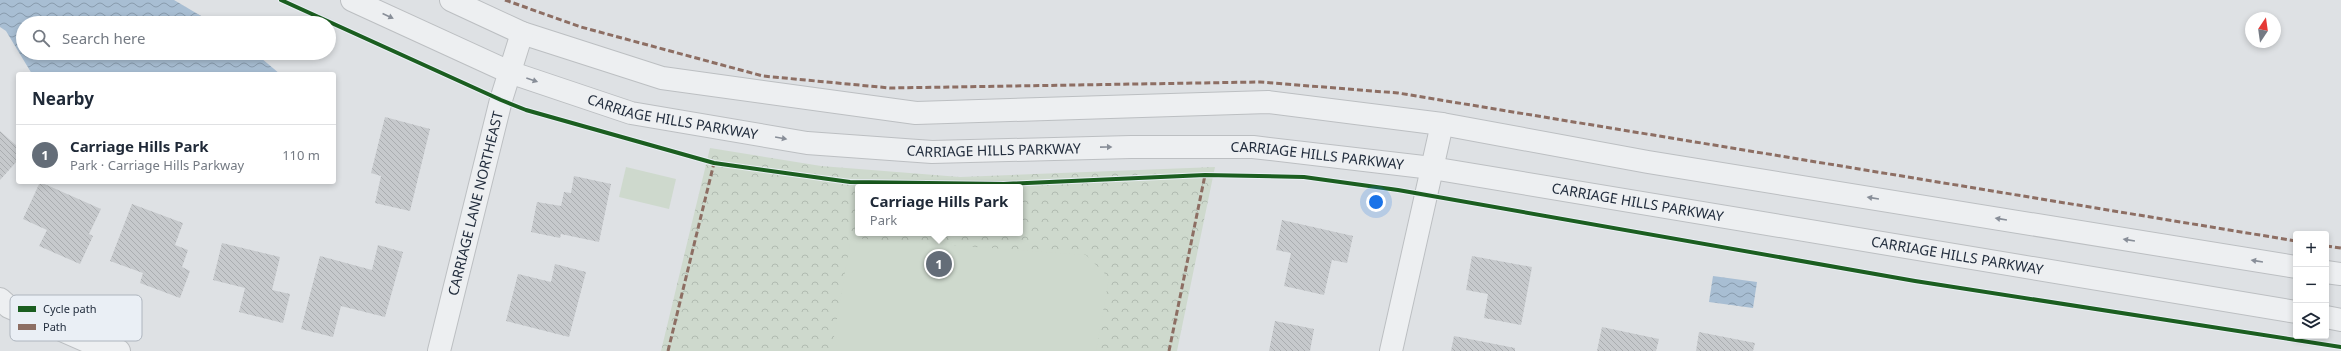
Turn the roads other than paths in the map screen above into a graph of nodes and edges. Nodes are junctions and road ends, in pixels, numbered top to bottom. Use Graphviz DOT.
graph roads {
  1 [pos="352,0"];
  2 [pos="451,0"];
  3 [pos="522,33"];
  4 [pos="509,72"];
  5 [pos="1442,124"];
  6 [pos="1432,168"];
  7 [pos="2293,267"];
  8 [pos="2329,272"];
  9 [pos="2341,274"];
  10 [pos="0,299"];
  11 [pos="10,307"];
  12 [pos="2293,312"];
  13 [pos="2329,318"];
  14 [pos="2341,320"];
  15 [pos="87,341"];
  16 [pos="119,351"];
  17 [pos="439,351"];
  18 [pos="1391,351"];
  1 -- 4 [label="street, CARRIAGE HILLS PARKWAY, one-way"];
  2 -- 3 [label="street"];
  3 -- 4 [label="street, CARRIAGE LANE NORTHEAST"];
  3 -- 5 [label="street"];
  4 -- 6 [label="street, CARRIAGE HILLS PARKWAY, one-way"];
  4 -- 17 [label="street, CARRIAGE LANE NORTHEAST"];
  5 -- 6 [label="street"];
  7 -- 5 [label="street, one-way"];
  6 -- 12 [label="street, CARRIAGE HILLS PARKWAY"];
  6 -- 18 [label="street"];
  8 -- 9 [label="street"];
  10 -- 11 [label="street"];
  13 -- 14 [label="street"];
  15 -- 16 [label="street"];
}
